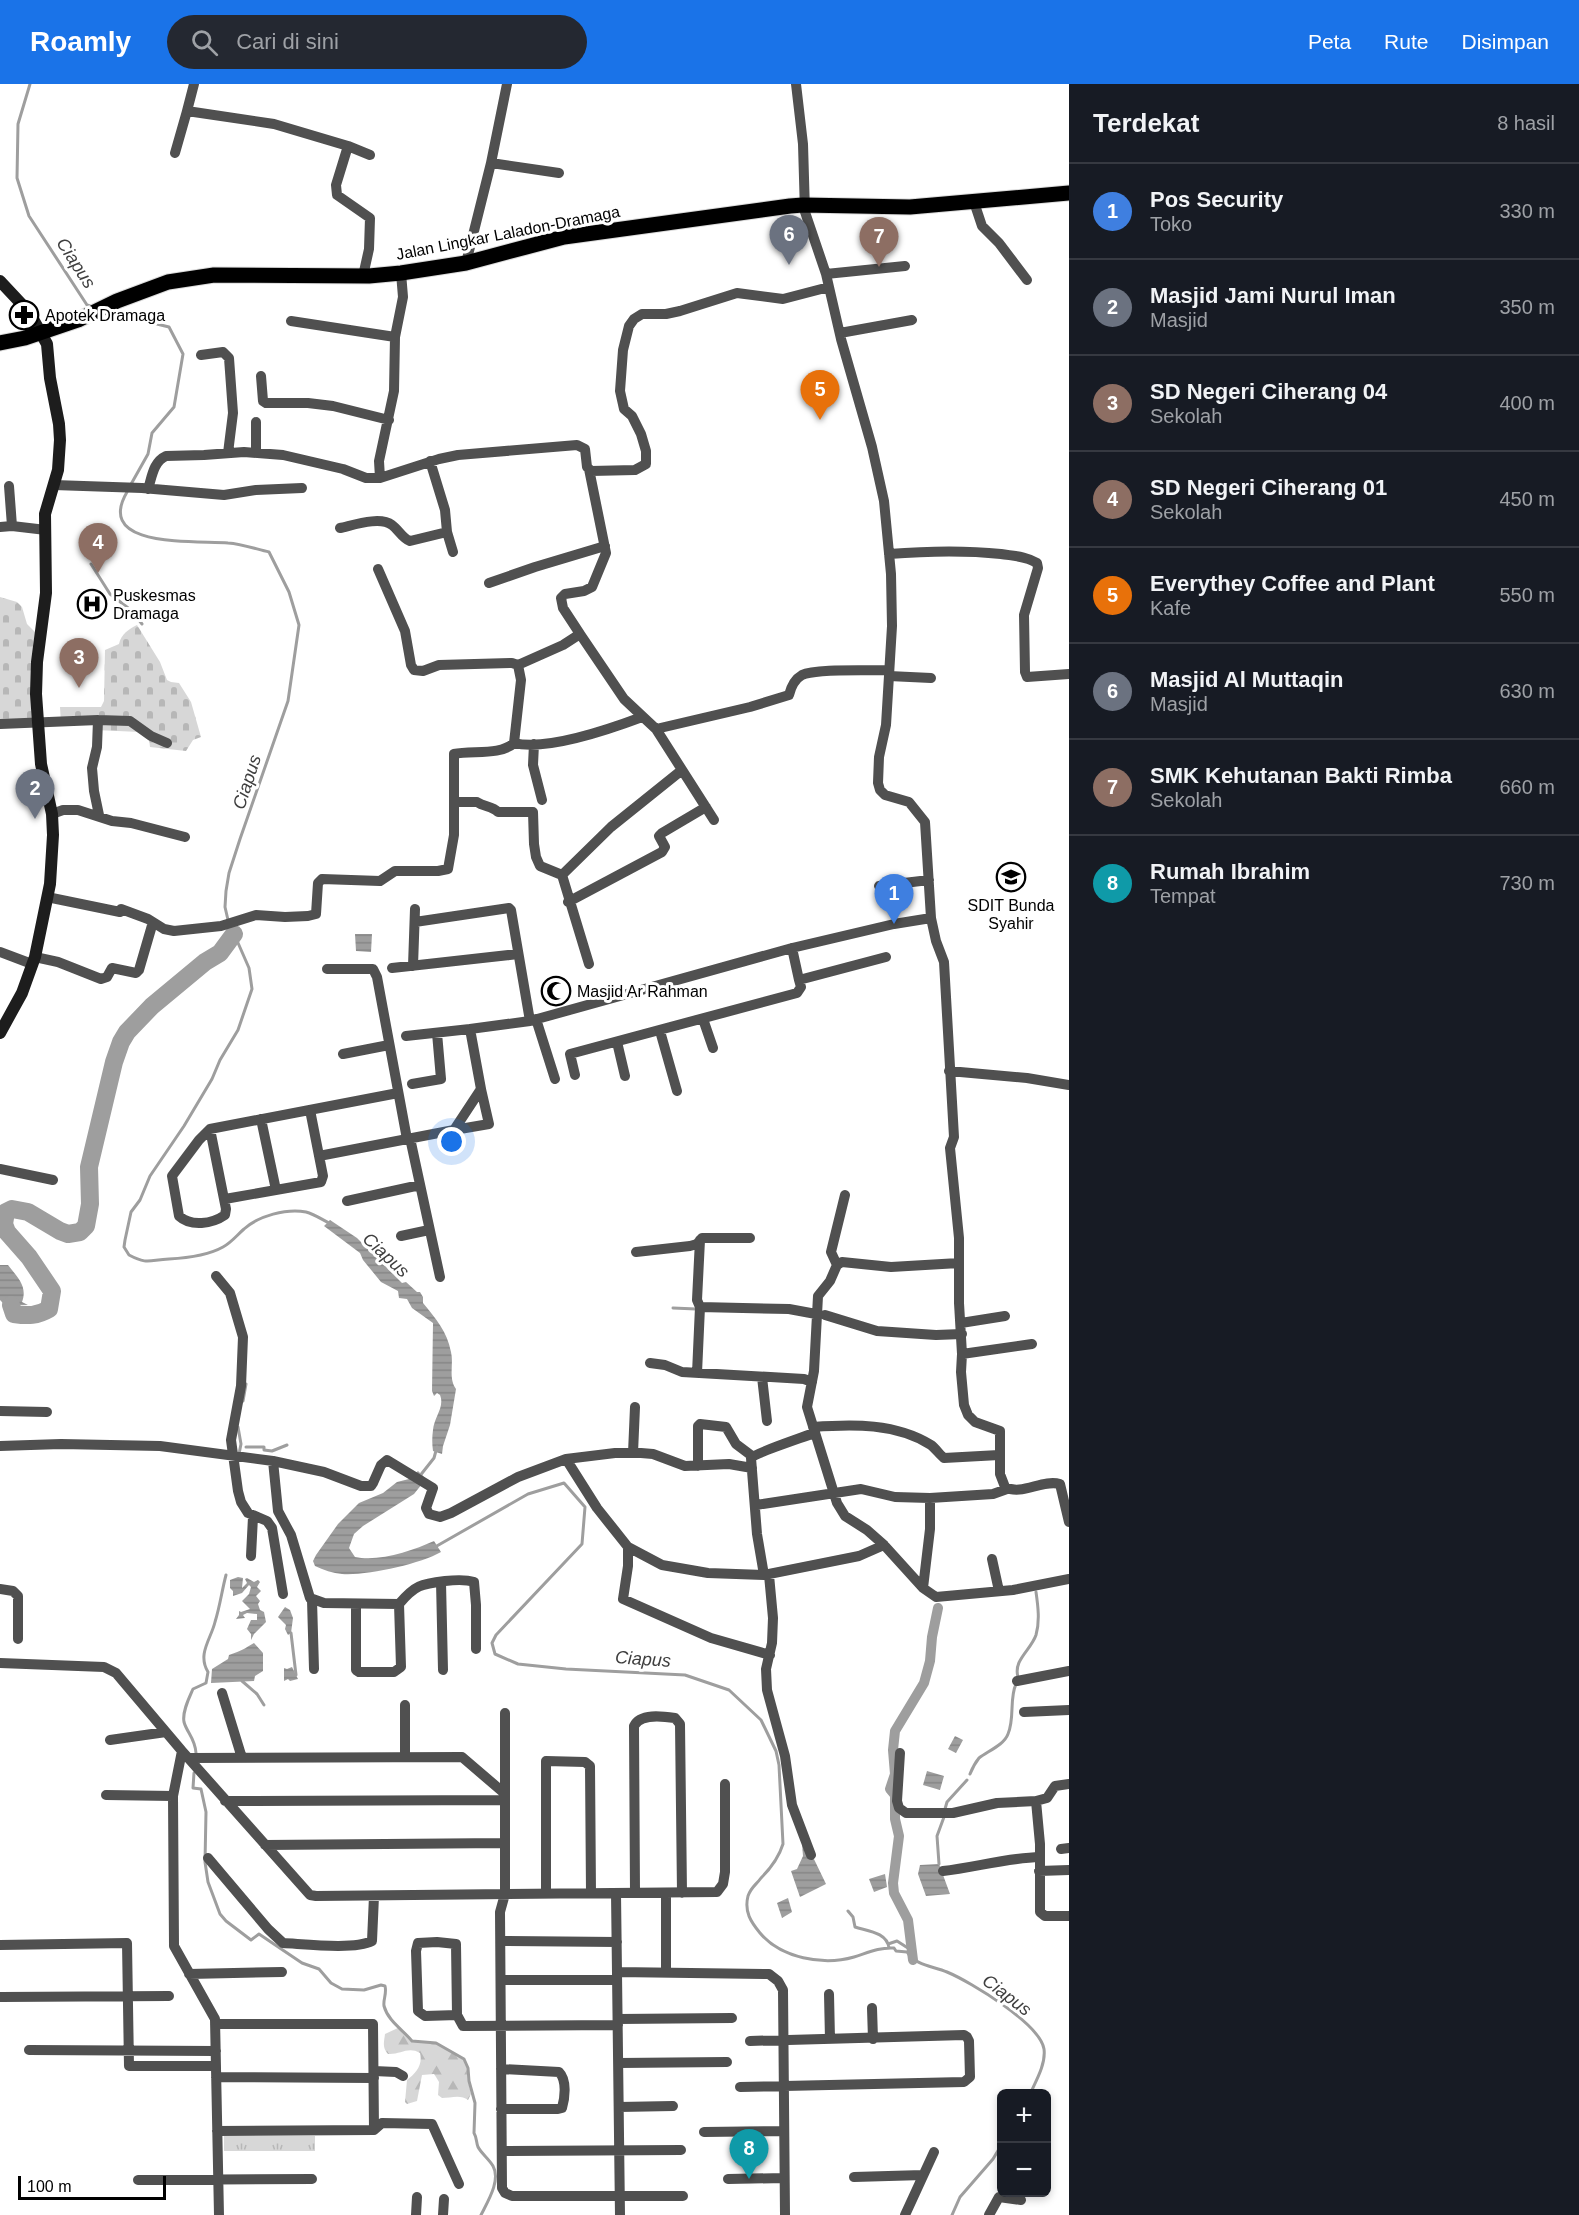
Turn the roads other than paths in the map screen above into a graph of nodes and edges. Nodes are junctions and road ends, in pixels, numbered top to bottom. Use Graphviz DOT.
graph roads {
  1 [pos="194,84"];
  2 [pos="507,84"];
  3 [pos="796,84"];
  4 [pos="187,111"];
  5 [pos="348,146"];
  6 [pos="175,153"];
  7 [pos="370,155"];
  8 [pos="491,163"];
  9 [pos="559,173"];
  10 [pos="1069,194"];
  11 [pos="974,202"];
  12 [pos="804,205"];
  13 [pos="466,263"];
  14 [pos="905,266"];
  15 [pos="401,273"];
  16 [pos="826,274"];
  17 [pos="363,276"];
  18 [pos="1027,280"];
  19 [pos="0,281"];
  20 [pos="829,287"];
  21 [pos="912,320"];
  22 [pos="291,321"];
  23 [pos="42,333"];
  24 [pos="840,333"];
  25 [pos="394,337"];
  26 [pos="0,343"];
  27 [pos="201,355"];
  28 [pos="261,376"];
  29 [pos="388,420"];
  30 [pos="256,422"];
  31 [pos="256,452"];
  32 [pos="228,453"];
  33 [pos="430,461"];
  34 [pos="588,469"];
  35 [pos="380,478"];
  36 [pos="54,485"];
  37 [pos="9,486"];
  38 [pos="145,488"];
  39 [pos="302,488"];
  40 [pos="12,526"];
  41 [pos="0,527"];
  42 [pos="340,528"];
  43 [pos="46,531"];
  44 [pos="447,532"];
  45 [pos="605,546"];
  46 [pos="453,552"];
  47 [pos="889,554"];
  48 [pos="378,569"];
  49 [pos="489,583"];
  50 [pos="580,634"];
  51 [pos="518,665"];
  52 [pos="889,673"];
  53 [pos="1069,674"];
  54 [pos="931,678"];
  55 [pos="642,717"];
  56 [pos="98,720"];
  57 [pos="37,721"];
  58 [pos="0,724"];
  59 [pos="656,729"];
  60 [pos="167,743"];
  61 [pos="514,743"];
  62 [pos="534,744"];
  63 [pos="682,770"];
  64 [pos="543,800"];
  65 [pos="455,802"];
  66 [pos="706,807"];
  67 [pos="52,814"];
  68 [pos="99,815"];
  69 [pos="714,820"];
  70 [pos="185,837"];
  71 [pos="562,875"];
  72 [pos="929,880"];
  73 [pos="879,886"];
  74 [pos="47,897"];
  75 [pos="568,902"];
  76 [pos="415,909"];
  77 [pos="931,918"];
  78 [pos="415,921"];
  79 [pos="153,922"];
  80 [pos="792,948"];
  81 [pos="0,952"];
  82 [pos="518,954"];
  83 [pos="886,957"];
  84 [pos="33,960"];
  85 [pos="589,964"];
  86 [pos="413,966"];
  87 [pos="392,968"];
  88 [pos="327,969"];
  89 [pos="799,980"];
  90 [pos="703,1019"];
  91 [pos="533,1020"];
  92 [pos="470,1029"];
  93 [pos="660,1031"];
  94 [pos="0,1033"];
  95 [pos="437,1033"];
  96 [pos="406,1036"];
  97 [pos="617,1042"];
  98 [pos="389,1045"];
  99 [pos="713,1048"];
  100 [pos="343,1054"];
  101 [pos="949,1071"];
  102 [pos="575,1075"];
  103 [pos="625,1076"];
  104 [pos="555,1079"];
  105 [pos="412,1084"];
  106 [pos="1069,1085"];
  107 [pos="481,1089"];
  108 [pos="677,1091"];
  109 [pos="398,1093"];
  110 [pos="310,1110"];
  111 [pos="261,1119"];
  112 [pos="210,1129"];
  113 [pos="454,1130"];
  114 [pos="409,1138"];
  115 [pos="319,1156"];
  116 [pos="0,1169"];
  117 [pos="53,1180"];
  118 [pos="420,1185"];
  119 [pos="276,1190"];
  120 [pos="845,1195"];
  121 [pos="225,1199"];
  122 [pos="347,1200"];
  123 [pos="429,1230"];
  124 [pos="401,1236"];
  125 [pos="750,1238"];
  126 [pos="700,1239"];
  127 [pos="636,1252"];
  128 [pos="959,1263"];
  129 [pos="837,1264"];
  130 [pos="216,1276"];
  131 [pos="440,1277"];
  132 [pos="700,1308"];
  133 [pos="821,1315"];
  134 [pos="1005,1316"];
  135 [pos="961,1329"];
  136 [pos="1032,1344"];
  137 [pos="962,1354"];
  138 [pos="650,1363"];
  139 [pos="697,1373"];
  140 [pos="762,1377"];
  141 [pos="812,1382"];
  142 [pos="635,1407"];
  143 [pos="0,1411"];
  144 [pos="47,1412"];
  145 [pos="767,1421"];
  146 [pos="813,1430"];
  147 [pos="0,1446"];
  148 [pos="633,1453"];
  149 [pos="999,1455"];
  150 [pos="232,1456"];
  151 [pos="752,1456"];
  152 [pos="566,1459"];
  153 [pos="273,1461"];
  154 [pos="698,1466"];
  155 [pos="752,1468"];
  156 [pos="1007,1489"];
  157 [pos="835,1493"];
  158 [pos="930,1498"];
  159 [pos="756,1505"];
  160 [pos="253,1517"];
  161 [pos="1069,1522"];
  162 [pos="884,1545"];
  163 [pos="628,1547"];
  164 [pos="251,1556"];
  165 [pos="992,1559"];
  166 [pos="766,1575"];
  167 [pos="1069,1579"];
  168 [pos="441,1582"];
  169 [pos="923,1588"];
  170 [pos="0,1589"];
  171 [pos="999,1591"];
  172 [pos="283,1594"];
  173 [pos="312,1600"];
  174 [pos="356,1604"];
  175 [pos="399,1604"];
  176 [pos="18,1639"];
  177 [pos="476,1649"];
  178 [pos="770,1655"];
  179 [pos="0,1663"];
  180 [pos="314,1669"];
  181 [pos="443,1670"];
  182 [pos="1069,1671"];
  183 [pos="1017,1681"];
  184 [pos="222,1693"];
  185 [pos="405,1705"];
  186 [pos="1069,1710"];
  187 [pos="1023,1712"];
  188 [pos="505,1713"];
  189 [pos="166,1732"];
  190 [pos="110,1740"];
  191 [pos="900,1753"];
  192 [pos="185,1755"];
  193 [pos="405,1757"];
  194 [pos="242,1758"];
  195 [pos="725,1784"];
  196 [pos="1069,1784"];
  197 [pos="106,1795"];
  198 [pos="173,1796"];
  199 [pos="504,1797"];
  200 [pos="225,1801"];
  201 [pos="1036,1801"];
  202 [pos="505,1843"];
  203 [pos="265,1845"];
  204 [pos="811,1855"];
  205 [pos="1040,1857"];
  206 [pos="208,1858"];
  207 [pos="1069,1870"];
  208 [pos="943,1871"];
  209 [pos="1039,1871"];
  210 [pos="591,1893"];
  211 [pos="616,1893"];
  212 [pos="635,1893"];
  213 [pos="666,1893"];
  214 [pos="682,1893"];
  215 [pos="505,1894"];
  216 [pos="546,1894"];
  217 [pos="374,1896"];
  218 [pos="1069,1916"];
  219 [pos="501,1941"];
  220 [pos="617,1942"];
  221 [pos="0,1945"];
  222 [pos="282,1972"];
  223 [pos="666,1972"];
  224 [pos="189,1974"];
  225 [pos="617,1976"];
  226 [pos="502,1980"];
  227 [pos="829,1994"];
  228 [pos="169,1996"];
  229 [pos="128,1997"];
  230 [pos="1,1998"];
  231 [pos="872,2008"];
  232 [pos="457,2015"];
  233 [pos="732,2018"];
  234 [pos="618,2022"];
  235 [pos="215,2024"];
  236 [pos="501,2026"];
  237 [pos="830,2039"];
  238 [pos="873,2039"];
  239 [pos="783,2040"];
  240 [pos="750,2041"];
  241 [pos="30,2050"];
  242 [pos="129,2051"];
  243 [pos="185,2051"];
  244 [pos="216,2051"];
  245 [pos="727,2062"];
  246 [pos="619,2063"];
  247 [pos="185,2066"];
  248 [pos="216,2066"];
  249 [pos="501,2069"];
  250 [pos="374,2075"];
  251 [pos="403,2076"];
  252 [pos="216,2078"];
  253 [pos="740,2087"];
  254 [pos="784,2088"];
  255 [pos="673,2106"];
  256 [pos="619,2107"];
  257 [pos="501,2109"];
  258 [pos="377,2123"];
  259 [pos="217,2131"];
  260 [pos="784,2131"];
  261 [pos="705,2132"];
  262 [pos="619,2150"];
  263 [pos="681,2150"];
  264 [pos="502,2151"];
  265 [pos="934,2152"];
  266 [pos="923,2175"];
  267 [pos="854,2177"];
  268 [pos="784,2178"];
  269 [pos="312,2179"];
  270 [pos="138,2180"];
  271 [pos="218,2180"];
  272 [pos="728,2180"];
  273 [pos="459,2184"];
  274 [pos="620,2196"];
  275 [pos="683,2196"];
  276 [pos="417,2197"];
  277 [pos="444,2199"];
  278 [pos="1021,2200"];
  279 [pos="219,2215"];
  280 [pos="416,2215"];
  281 [pos="443,2215"];
  282 [pos="620,2215"];
  283 [pos="784,2215"];
  284 [pos="905,2215"];
  285 [pos="989,2215"];
  1 -- 4 [label="street"];
  2 -- 8 [label="street"];
  3 -- 12 [label="street"];
  4 -- 5 [label="street"];
  4 -- 6 [label="street"];
  5 -- 7 [label="street"];
  5 -- 17 [label="street"];
  8 -- 9 [label="street"];
  8 -- 13 [label="street"];
  10 -- 11 [label="main road, Jalan Lingkar Laladon-Dramaga"];
  11 -- 12 [label="main road, Jalan Lingkar Laladon-Dramaga"];
  11 -- 18 [label="street"];
  12 -- 13 [label="main road, Jalan Lingkar Laladon-Dramaga"];
  12 -- 16 [label="street"];
  13 -- 15 [label="main road, Jalan Lingkar Laladon-Dramaga"];
  14 -- 16 [label="street"];
  15 -- 17 [label="main road, Jalan Lingkar Laladon-Dramaga"];
  15 -- 25 [label="street"];
  16 -- 20 [label="street"];
  17 -- 23 [label="main road, Jalan Lingkar Laladon-Dramaga"];
  19 -- 23 [label="street"];
  20 -- 24 [label="street"];
  20 -- 34 [label="street"];
  21 -- 24 [label="street"];
  22 -- 25 [label="street"];
  23 -- 26 [label="main road, Jalan Lingkar Laladon-Dramaga"];
  23 -- 36 [label="street"];
  24 -- 47 [label="street"];
  25 -- 29 [label="street"];
  27 -- 32 [label="street"];
  28 -- 29 [label="street"];
  29 -- 35 [label="street"];
  30 -- 31 [label="street"];
  31 -- 32 [label="street"];
  31 -- 35 [label="street"];
  32 -- 38 [label="street"];
  33 -- 34 [label="street"];
  33 -- 35 [label="street"];
  33 -- 44 [label="street"];
  34 -- 45 [label="street"];
  36 -- 38 [label="street"];
  36 -- 43 [label="street"];
  37 -- 40 [label="street"];
  38 -- 39 [label="street"];
  40 -- 41 [label="street"];
  40 -- 43 [label="street"];
  42 -- 44 [label="street"];
  43 -- 57 [label="street"];
  44 -- 46 [label="street"];
  45 -- 49 [label="street"];
  45 -- 50 [label="street"];
  47 -- 52 [label="street"];
  47 -- 53 [label="street"];
  48 -- 51 [label="street"];
  50 -- 51 [label="street"];
  50 -- 55 [label="street"];
  51 -- 61 [label="street"];
  52 -- 54 [label="street"];
  52 -- 59 [label="street"];
  52 -- 72 [label="street"];
  55 -- 59 [label="street"];
  55 -- 62 [label="street"];
  56 -- 57 [label="street"];
  56 -- 60 [label="street"];
  56 -- 68 [label="street"];
  57 -- 58 [label="street"];
  57 -- 67 [label="street"];
  59 -- 63 [label="street"];
  61 -- 62 [label="street"];
  61 -- 65 [label="street"];
  62 -- 64 [label="street"];
  63 -- 66 [label="street"];
  63 -- 71 [label="street"];
  65 -- 71 [label="street"];
  65 -- 79 [label="street"];
  66 -- 69 [label="street"];
  66 -- 75 [label="street"];
  67 -- 68 [label="street"];
  67 -- 74 [label="street"];
  68 -- 70 [label="street"];
  71 -- 75 [label="street"];
  72 -- 73 [label="street"];
  72 -- 77 [label="street"];
  74 -- 79 [label="street"];
  74 -- 84 [label="street"];
  75 -- 85 [label="street"];
  76 -- 78 [label="street"];
  77 -- 80 [label="street"];
  77 -- 101 [label="street"];
  78 -- 82 [label="street"];
  78 -- 86 [label="street"];
  79 -- 84 [label="street"];
  80 -- 89 [label="street"];
  80 -- 91 [label="street"];
  81 -- 84 [label="street"];
  82 -- 86 [label="street"];
  82 -- 91 [label="street"];
  83 -- 89 [label="street"];
  84 -- 94 [label="street"];
  86 -- 87 [label="street"];
  88 -- 98 [label="street"];
  89 -- 90 [label="street"];
  90 -- 93 [label="street"];
  90 -- 99 [label="street"];
  91 -- 92 [label="street"];
  91 -- 104 [label="street"];
  92 -- 95 [label="street"];
  92 -- 107 [label="street"];
  93 -- 97 [label="street"];
  93 -- 108 [label="street"];
  95 -- 96 [label="street"];
  95 -- 105 [label="street"];
  97 -- 102 [label="street"];
  97 -- 103 [label="street"];
  98 -- 100 [label="street"];
  98 -- 109 [label="street"];
  101 -- 106 [label="street"];
  101 -- 128 [label="street"];
  107 -- 113 [label="street"];
  107 -- 113 [label="street"];
  109 -- 110 [label="street"];
  109 -- 114 [label="street"];
  110 -- 111 [label="street"];
  110 -- 115 [label="street"];
  111 -- 112 [label="street"];
  111 -- 119 [label="street"];
  112 -- 121 [label="street"];
  112 -- 121 [label="street"];
  113 -- 114 [label="street"];
  114 -- 115 [label="street"];
  114 -- 118 [label="street"];
  115 -- 119 [label="street"];
  116 -- 117 [label="street"];
  118 -- 122 [label="street"];
  118 -- 123 [label="street"];
  119 -- 121 [label="street"];
  120 -- 129 [label="street"];
  123 -- 124 [label="street"];
  123 -- 131 [label="street"];
  125 -- 126 [label="street"];
  126 -- 127 [label="street"];
  126 -- 132 [label="street"];
  128 -- 129 [label="street"];
  128 -- 135 [label="street"];
  129 -- 133 [label="street"];
  130 -- 150 [label="street"];
  132 -- 133 [label="street"];
  132 -- 139 [label="street"];
  133 -- 135 [label="street"];
  133 -- 141 [label="street"];
  134 -- 135 [label="street"];
  135 -- 137 [label="street"];
  136 -- 137 [label="street"];
  137 -- 149 [label="street"];
  138 -- 139 [label="street"];
  139 -- 140 [label="street"];
  140 -- 141 [label="street"];
  140 -- 145 [label="street"];
  141 -- 146 [label="street"];
  142 -- 148 [label="street"];
  143 -- 144 [label="street"];
  146 -- 149 [label="street"];
  146 -- 151 [label="street"];
  146 -- 157 [label="street"];
  147 -- 150 [label="street"];
  148 -- 152 [label="street"];
  148 -- 154 [label="street"];
  149 -- 156 [label="street"];
  150 -- 153 [label="street"];
  150 -- 160 [label="street"];
  151 -- 154 [label="street"];
  151 -- 155 [label="street"];
  152 -- 153 [label="street"];
  152 -- 163 [label="street"];
  153 -- 173 [label="street"];
  154 -- 155 [label="street"];
  155 -- 159 [label="street"];
  156 -- 158 [label="street"];
  156 -- 161 [label="street"];
  157 -- 158 [label="street"];
  157 -- 159 [label="street"];
  157 -- 162 [label="street"];
  158 -- 169 [label="street"];
  159 -- 166 [label="street"];
  160 -- 164 [label="street"];
  160 -- 172 [label="street"];
  162 -- 166 [label="street"];
  162 -- 169 [label="street"];
  163 -- 166 [label="street"];
  163 -- 178 [label="street"];
  165 -- 171 [label="street"];
  166 -- 178 [label="street"];
  167 -- 171 [label="street"];
  168 -- 175 [label="street"];
  168 -- 177 [label="street"];
  168 -- 181 [label="street"];
  169 -- 171 [label="street"];
  170 -- 176 [label="street"];
  173 -- 174 [label="street"];
  173 -- 180 [label="street"];
  174 -- 175 [label="street"];
  174 -- 175 [label="street"];
  178 -- 204 [label="street"];
  179 -- 189 [label="street"];
  182 -- 183 [label="street"];
  184 -- 194 [label="street"];
  185 -- 193 [label="street"];
  186 -- 187 [label="street"];
  188 -- 199 [label="street"];
  189 -- 190 [label="street"];
  189 -- 192 [label="street"];
  191 -- 201 [label="street"];
  192 -- 194 [label="street"];
  192 -- 198 [label="street"];
  192 -- 200 [label="street"];
  193 -- 194 [label="street"];
  193 -- 199 [label="street"];
  195 -- 214 [label="street"];
  196 -- 201 [label="street"];
  197 -- 198 [label="street"];
  198 -- 224 [label="street"];
  199 -- 200 [label="street"];
  199 -- 202 [label="street"];
  200 -- 203 [label="street"];
  201 -- 205 [label="street"];
  202 -- 203 [label="street"];
  202 -- 215 [label="street"];
  203 -- 217 [label="street"];
  205 -- 208 [label="street"];
  205 -- 209 [label="street"];
  206 -- 217 [label="street"];
  207 -- 209 [label="street"];
  209 -- 218 [label="street"];
  210 -- 211 [label="street"];
  210 -- 216 [label="street"];
  210 -- 216 [label="street"];
  211 -- 212 [label="street"];
  211 -- 220 [label="street"];
  212 -- 213 [label="street"];
  212 -- 214 [label="street"];
  213 -- 214 [label="street"];
  213 -- 223 [label="street"];
  215 -- 216 [label="street"];
  215 -- 217 [label="street"];
  215 -- 219 [label="street"];
  219 -- 220 [label="street"];
  219 -- 226 [label="street"];
  220 -- 225 [label="street"];
  221 -- 229 [label="street"];
  222 -- 224 [label="street"];
  223 -- 225 [label="street"];
  223 -- 239 [label="street"];
  224 -- 235 [label="street"];
  225 -- 226 [label="street"];
  225 -- 234 [label="street"];
  226 -- 236 [label="street"];
  227 -- 237 [label="street"];
  228 -- 229 [label="street"];
  229 -- 230 [label="street"];
  229 -- 242 [label="street"];
  231 -- 238 [label="street"];
  232 -- 232 [label="street"];
  232 -- 236 [label="street"];
  233 -- 234 [label="street"];
  234 -- 236 [label="street"];
  234 -- 246 [label="street"];
  235 -- 244 [label="street"];
  235 -- 250 [label="street"];
  236 -- 249 [label="street"];
  237 -- 238 [label="street"];
  237 -- 239 [label="street"];
  238 -- 254 [label="street"];
  239 -- 240 [label="street"];
  239 -- 254 [label="street"];
  241 -- 242 [label="street"];
  242 -- 243 [label="street"];
  242 -- 247 [label="street"];
  243 -- 244 [label="street"];
  243 -- 247 [label="street"];
  244 -- 248 [label="street"];
  245 -- 246 [label="street"];
  246 -- 256 [label="street"];
  247 -- 248 [label="street"];
  248 -- 252 [label="street"];
  249 -- 257 [label="street"];
  249 -- 257 [label="street"];
  250 -- 251 [label="street"];
  250 -- 252 [label="street"];
  250 -- 258 [label="street"];
  252 -- 259 [label="street"];
  253 -- 254 [label="street"];
  254 -- 260 [label="street"];
  255 -- 256 [label="street"];
  256 -- 262 [label="street"];
  257 -- 264 [label="street"];
  258 -- 259 [label="street"];
  258 -- 273 [label="street"];
  259 -- 271 [label="street"];
  260 -- 261 [label="street"];
  260 -- 268 [label="street"];
  262 -- 263 [label="street"];
  262 -- 264 [label="street"];
  262 -- 274 [label="street"];
  264 -- 274 [label="street"];
  265 -- 266 [label="street"];
  266 -- 267 [label="street"];
  266 -- 284 [label="street"];
  268 -- 272 [label="street"];
  268 -- 283 [label="street"];
  269 -- 271 [label="street"];
  270 -- 271 [label="street"];
  271 -- 279 [label="street"];
  274 -- 275 [label="street"];
  274 -- 282 [label="street"];
  276 -- 280 [label="street"];
  277 -- 281 [label="street"];
  278 -- 285 [label="street"];
}
